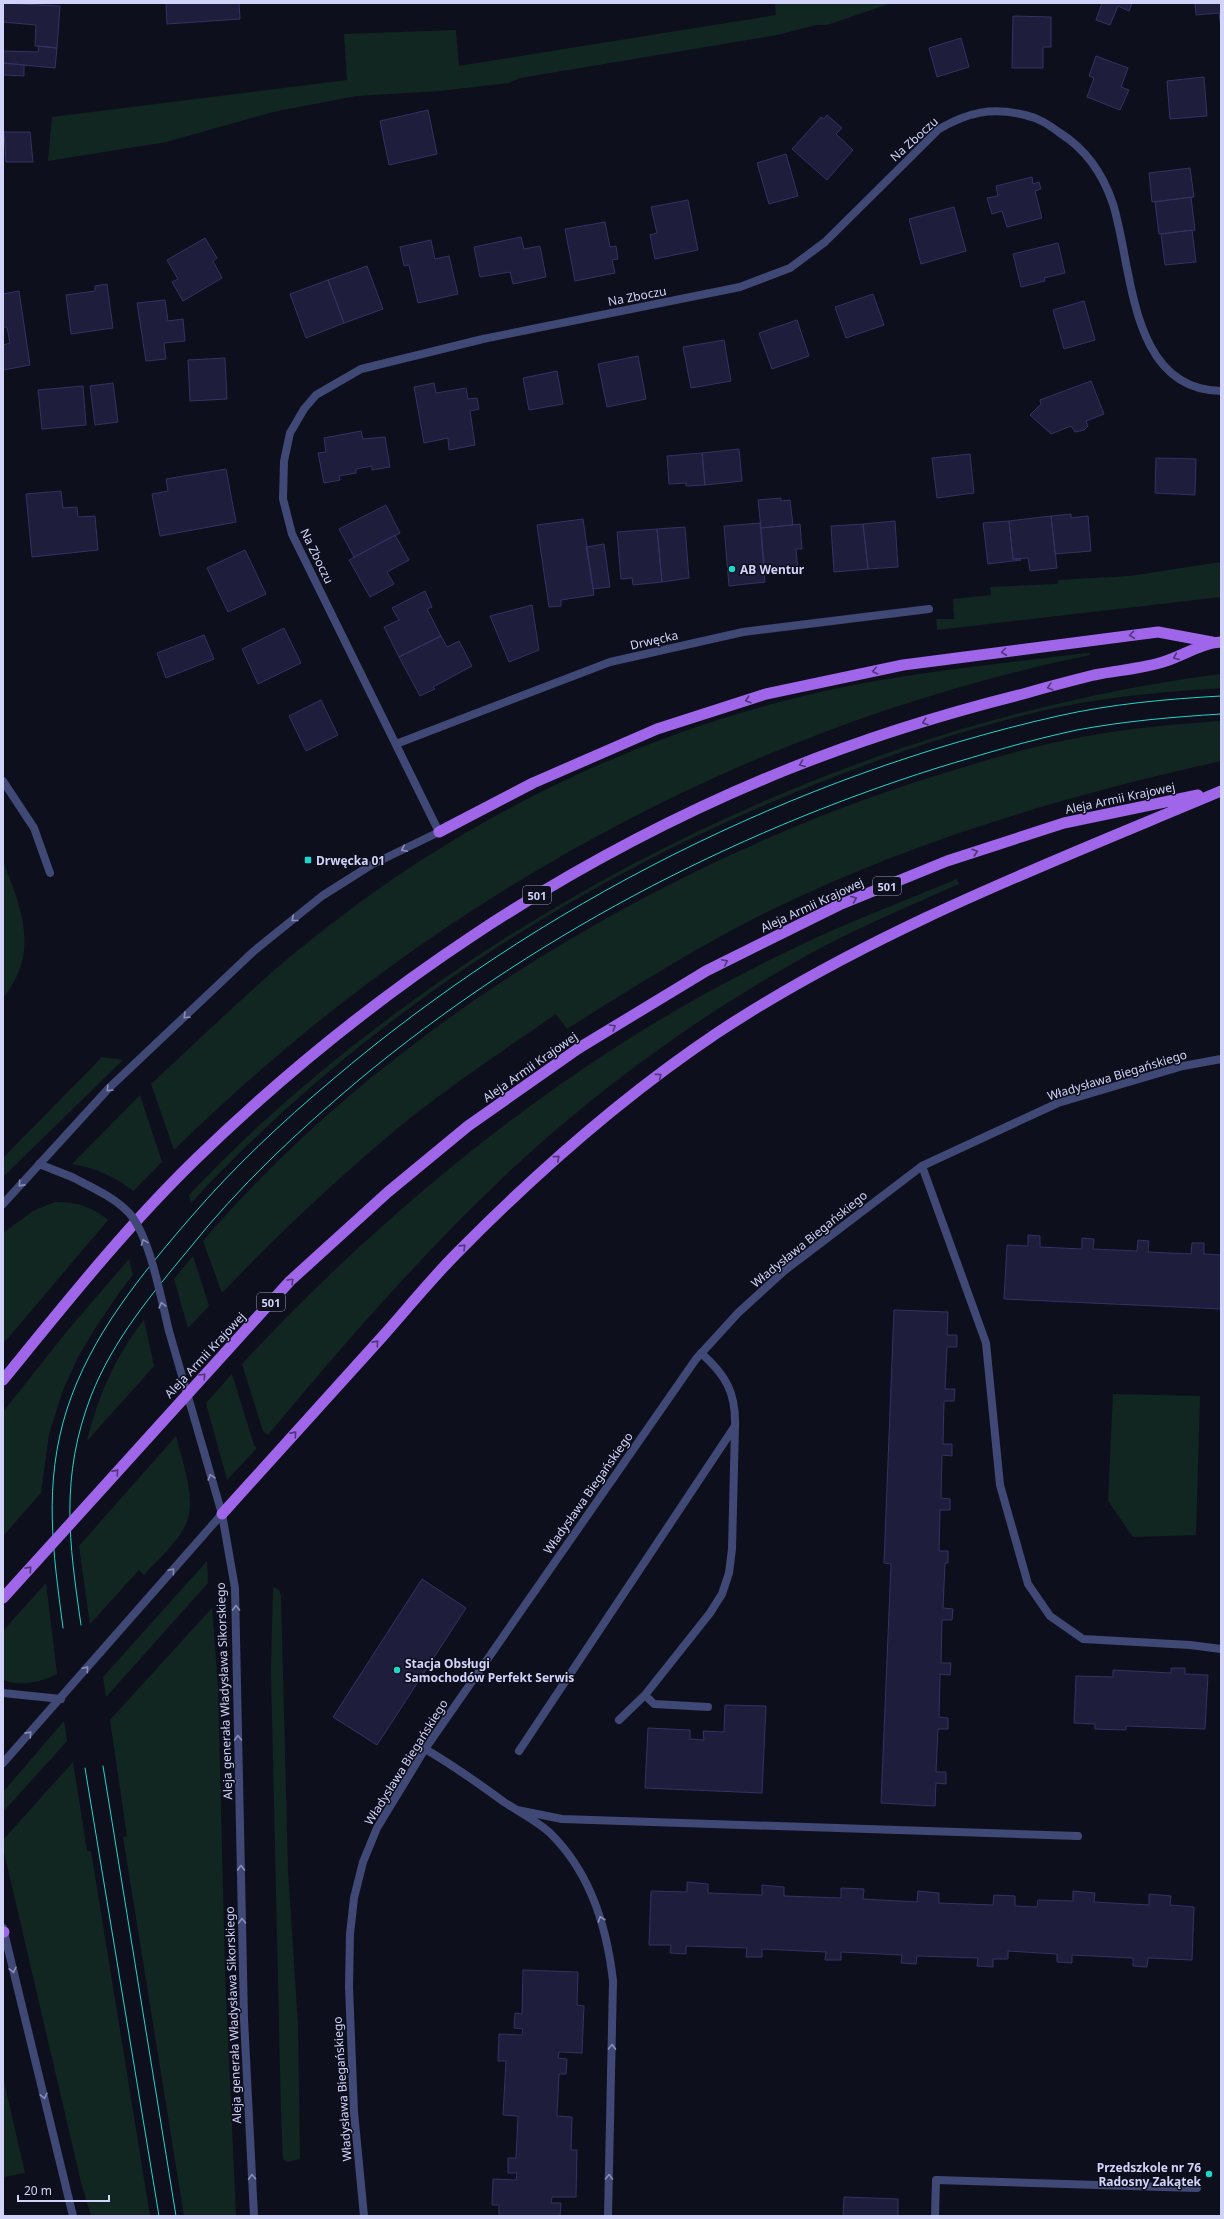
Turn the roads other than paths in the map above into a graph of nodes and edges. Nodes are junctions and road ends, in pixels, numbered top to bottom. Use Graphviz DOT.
graph roads {
  1 [pos="1221,391"];
  2 [pos="929,609"];
  3 [pos="1217,642"];
  4 [pos="396,744"];
  5 [pos="3,781"];
  6 [pos="1221,791"];
  7 [pos="439,832"];
  8 [pos="50,873"];
  9 [pos="1221,1059"];
  10 [pos="39,1164"];
  11 [pos="922,1166"];
  12 [pos="3,1204"];
  13 [pos="701,1353"];
  14 [pos="3,1380"];
  15 [pos="735,1426"];
  16 [pos="222,1514"];
  17 [pos="3,1598"];
  18 [pos="1221,1649"];
  19 [pos="3,1693"];
  20 [pos="645,1695"];
  21 [pos="61,1698"];
  22 [pos="708,1707"];
  23 [pos="619,1720"];
  24 [pos="425,1749"];
  25 [pos="519,1751"];
  26 [pos="3,1763"];
  27 [pos="517,1810"];
  28 [pos="1078,1836"];
  29 [pos="3,1930"];
  30 [pos="1197,2188"];
  31 [pos="73,2216"];
  32 [pos="254,2216"];
  33 [pos="364,2216"];
  34 [pos="608,2216"];
  35 [pos="935,2216"];
  1 -- 4 [label="street, Na Zboczu"];
  2 -- 4 [label="street, Drwęcka"];
  3 -- 7 [label="main road, one-way"];
  3 -- 14 [label="main road, 501, one-way"];
  4 -- 7 [label="street, Na Zboczu"];
  5 -- 8 [label="street"];
  16 -- 6 [label="main road, one-way"];
  17 -- 6 [label="main road, Aleja Armii Krajowej / 501, one-way, bridge"];
  7 -- 10 [label="street, one-way"];
  9 -- 11 [label="street, Władysława Biegańskiego"];
  10 -- 12 [label="street, one-way"];
  16 -- 10 [label="street, Aleja generała Władysława Sikorskiego, one-way, bridge"];
  11 -- 13 [label="street, Władysława Biegańskiego"];
  11 -- 18 [label="street"];
  13 -- 15 [label="street"];
  13 -- 24 [label="street, Władysława Biegańskiego"];
  15 -- 20 [label="street"];
  15 -- 25 [label="street"];
  21 -- 16 [label="street, one-way"];
  32 -- 16 [label="street, Aleja generała Władysława Sikorskiego, one-way"];
  19 -- 21 [label="street"];
  20 -- 22 [label="street"];
  20 -- 23 [label="street"];
  26 -- 21 [label="street, one-way"];
  24 -- 27 [label="street"];
  24 -- 33 [label="street, Władysława Biegańskiego"];
  27 -- 28 [label="street"];
  34 -- 27 [label="street, one-way"];
  29 -- 31 [label="street, one-way"];
  30 -- 35 [label="street"];
}
